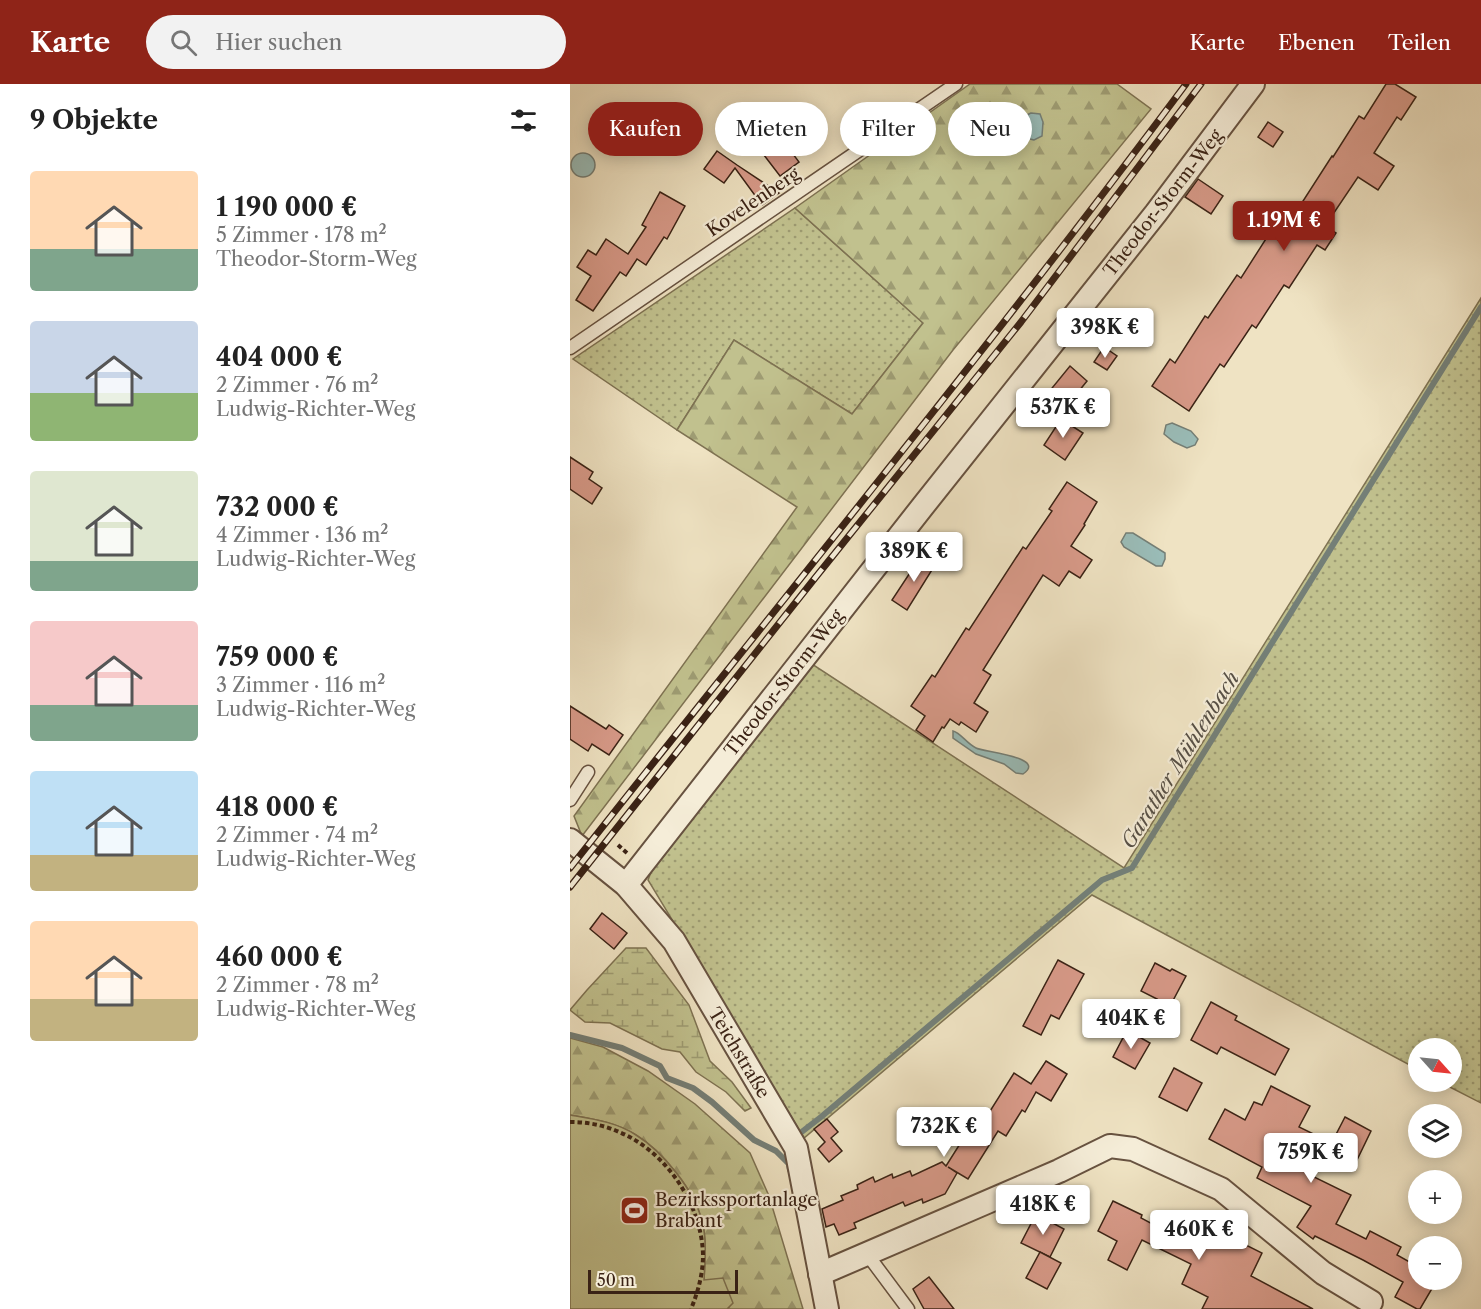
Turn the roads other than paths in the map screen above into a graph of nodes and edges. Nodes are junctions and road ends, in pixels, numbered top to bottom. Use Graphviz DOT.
graph roads {
  1 [pos="956,84"];
  2 [pos="1253,84"];
  3 [pos="570,348"];
  4 [pos="588,772"];
  5 [pos="570,800"];
  6 [pos="570,840"];
  7 [pos="626,885"];
  8 [pos="867,1254"];
  9 [pos="820,1274"];
  10 [pos="1371,1302"];
  11 [pos="827,1309"];
  12 [pos="908,1309"];
  1 -- 3 [label="lane, Kovelenberg"];
  2 -- 7 [label="street, Theodor-Storm-Weg"];
  4 -- 5 [label="lane"];
  6 -- 7 [label="street, Teichstraße"];
  7 -- 9 [label="street, Teichstraße"];
  8 -- 9 [label="street"];
  8 -- 10 [label="street"];
  8 -- 12 [label="lane"];
  9 -- 11 [label="street, Teichstraße"];
}
